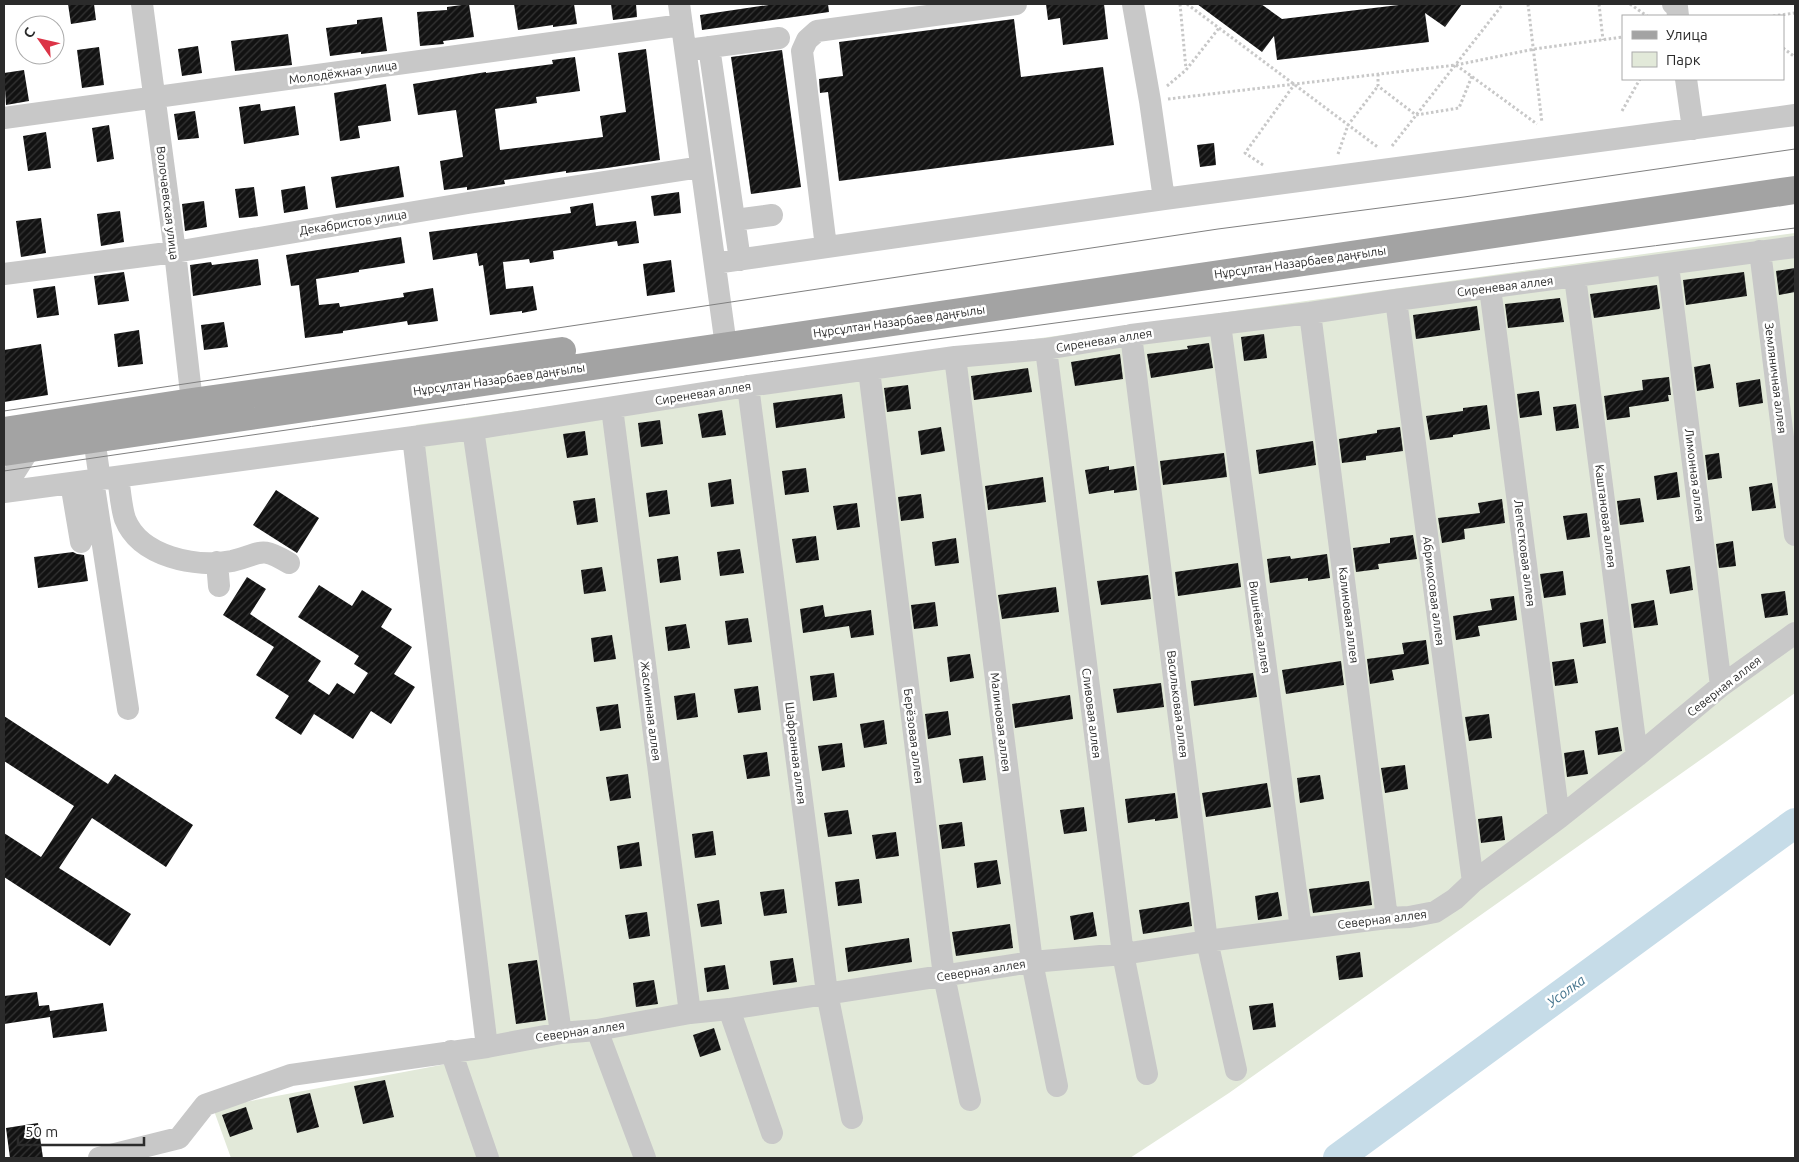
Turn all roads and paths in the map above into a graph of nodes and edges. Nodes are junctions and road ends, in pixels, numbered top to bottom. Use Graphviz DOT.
graph roads {
  1 [pos="142,4"];
  2 [pos="1016,4"];
  3 [pos="1133,4"];
  4 [pos="1180,4"];
  5 [pos="1187,4"];
  6 [pos="1503,4"];
  7 [pos="1528,4"];
  8 [pos="1599,4"];
  9 [pos="1630,4"];
  10 [pos="1673,4"];
  11 [pos="684,10"];
  12 [pos="1795,13"];
  13 [pos="1646,15"];
  14 [pos="1678,15"];
  15 [pos="1780,15"];
  16 [pos="1219,28"];
  17 [pos="1622,37"];
  18 [pos="779,38"];
  19 [pos="1603,40"];
  20 [pos="709,47"];
  21 [pos="1534,49"];
  22 [pos="1784,49"];
  23 [pos="685,50"];
  24 [pos="1795,57"];
  25 [pos="1456,65"];
  26 [pos="1186,70"];
  27 [pos="1378,74"];
  28 [pos="1472,76"];
  29 [pos="1639,80"];
  30 [pos="1686,80"];
  31 [pos="1294,84"];
  32 [pos="1378,86"];
  33 [pos="154,98"];
  34 [pos="1150,101"];
  35 [pos="1622,111"];
  36 [pos="1416,115"];
  37 [pos="1795,115"];
  38 [pos="4,118"];
  39 [pos="1542,123"];
  40 [pos="1537,124"];
  41 [pos="1348,125"];
  42 [pos="1693,129"];
  43 [pos="1392,146"];
  44 [pos="1379,148"];
  45 [pos="1338,154"];
  46 [pos="1263,165"];
  47 [pos="701,167"];
  48 [pos="1795,172"];
  49 [pos="1795,190"];
  50 [pos="1164,199"];
  51 [pos="772,214"];
  52 [pos="735,220"];
  53 [pos="1795,247"];
  54 [pos="826,248"];
  55 [pos="1760,251"];
  56 [pos="175,252"];
  57 [pos="740,260"];
  58 [pos="715,263"];
  59 [pos="1668,265"];
  60 [pos="4,274"];
  61 [pos="1575,276"];
  62 [pos="1490,288"];
  63 [pos="1396,300"];
  64 [pos="1310,313"];
  65 [pos="1220,324"];
  66 [pos="1131,335"];
  67 [pos="725,337"];
  68 [pos="1046,349"];
  69 [pos="955,357"];
  70 [pos="869,370"];
  71 [pos="748,386"];
  72 [pos="192,402"];
  73 [pos="612,408"];
  74 [pos="473,429"];
  75 [pos="4,431"];
  76 [pos="413,437"];
  77 [pos="94,438"];
  78 [pos="30,448"];
  79 [pos="4,452"];
  80 [pos="104,479"];
  81 [pos="71,483"];
  82 [pos="4,490"];
  83 [pos="1795,535"];
  84 [pos="81,542"];
  85 [pos="217,562"];
  86 [pos="290,563"];
  87 [pos="219,586"];
  88 [pos="1795,633"];
  89 [pos="1721,686"];
  90 [pos="128,708"];
  91 [pos="1637,756"];
  92 [pos="1559,818"];
  93 [pos="1472,882"];
  94 [pos="1387,918"];
  95 [pos="1301,929"];
  96 [pos="1207,941"];
  97 [pos="1122,954"];
  98 [pos="1032,962"];
  99 [pos="944,976"];
  100 [pos="827,993"];
  101 [pos="729,1009"];
  102 [pos="690,1013"];
  103 [pos="597,1030"];
  104 [pos="562,1033"];
  105 [pos="487,1047"];
  106 [pos="451,1051"];
  107 [pos="1236,1070"];
  108 [pos="1147,1074"];
  109 [pos="1057,1086"];
  110 [pos="970,1100"];
  111 [pos="852,1118"];
  112 [pos="772,1133"];
  113 [pos="99,1158"];
  114 [pos="488,1158"];
  115 [pos="645,1158"];
  1 -- 33 [label="street, Волочаевская улица"];
  2 -- 54 [label="street"];
  3 -- 34 [label="street"];
  4 -- 26 [label="path"];
  5 -- 16 [label="path"];
  6 -- 25 [label="path"];
  7 -- 21 [label="path"];
  8 -- 19 [label="path"];
  9 -- 13 [label="path"];
  10 -- 14 [label="street"];
  11 -- 23 [label="street"];
  11 -- 33 [label="street, Молодёжная улица"];
  12 -- 15 [label="path"];
  16 -- 26 [label="path"];
  16 -- 31 [label="path"];
  17 -- 19 [label="path"];
  18 -- 20 [label="street"];
  19 -- 21 [label="path"];
  20 -- 23 [label="street"];
  20 -- 52 [label="street"];
  21 -- 25 [label="path"];
  21 -- 39 [label="path"];
  22 -- 24 [label="path"];
  23 -- 47 [label="street"];
  25 -- 27 [label="path"];
  25 -- 28 [label="path"];
  25 -- 36 [label="path"];
  26 -- 34 [label="path"];
  27 -- 31 [label="path"];
  27 -- 32 [label="path"];
  28 -- 36 [label="path"];
  28 -- 40 [label="path"];
  29 -- 35 [label="path"];
  30 -- 42 [label="street"];
  31 -- 34 [label="path"];
  31 -- 41 [label="path"];
  31 -- 46 [label="path"];
  32 -- 36 [label="path"];
  32 -- 41 [label="path"];
  33 -- 38 [label="street, Молодёжная улица"];
  33 -- 56 [label="street, Волочаевская улица"];
  34 -- 50 [label="street"];
  36 -- 43 [label="path"];
  37 -- 42 [label="street"];
  41 -- 44 [label="path"];
  41 -- 45 [label="path"];
  42 -- 50 [label="street"];
  47 -- 56 [label="street, Декабристов улица"];
  47 -- 58 [label="street"];
  48 -- 67 [label="main road, Нұрсұлтан Назарбаев даңғылы"];
  49 -- 67 [label="main road, Нұрсұлтан Назарбаев даңғылы"];
  50 -- 54 [label="street"];
  51 -- 52 [label="street"];
  52 -- 57 [label="street"];
  53 -- 55 [label="street, Сиреневая аллея"];
  54 -- 57 [label="street"];
  55 -- 59 [label="street, Сиреневая аллея"];
  55 -- 83 [label="street, Земляничная аллея"];
  56 -- 60 [label="street, Декабристов улица"];
  56 -- 72 [label="street, Волочаевская улица"];
  57 -- 58 [label="street"];
  58 -- 67 [label="street"];
  59 -- 61 [label="street, Сиреневая аллея"];
  59 -- 89 [label="street, Лимонная аллея"];
  61 -- 62 [label="street, Сиреневая аллея"];
  61 -- 91 [label="street, Каштановая аллея"];
  62 -- 63 [label="street, Сиреневая аллея"];
  62 -- 92 [label="street, Лепестковая аллея"];
  63 -- 64 [label="street, Сиреневая аллея"];
  63 -- 93 [label="street, Абрикосовая аллея"];
  64 -- 65 [label="street, Сиреневая аллея"];
  64 -- 94 [label="street, Калиновая аллея"];
  65 -- 66 [label="street, Сиреневая аллея"];
  65 -- 95 [label="street, Вишнёвая аллея"];
  66 -- 68 [label="street, Сиреневая аллея"];
  66 -- 96 [label="street, Васильковая аллея"];
  67 -- 72 [label="main road, Нұрсұлтан Назарбаев даңғылы"];
  67 -- 77 [label="main road, Нұрсұлтан Назарбаев даңғылы"];
  68 -- 69 [label="street, Сиреневая аллея"];
  68 -- 97 [label="street, Сливовая аллея"];
  69 -- 70 [label="street, Сиреневая аллея"];
  69 -- 98 [label="street, Малиновая аллея"];
  70 -- 71 [label="street, Сиреневая аллея"];
  70 -- 99 [label="street, Берёзовая аллея"];
  71 -- 73 [label="street, Сиреневая аллея"];
  71 -- 100 [label="street, Шафранная аллея"];
  72 -- 75 [label="main road, Нұрсұлтан Назарбаев даңғылы"];
  73 -- 74 [label="street, Сиреневая аллея"];
  73 -- 102 [label="street, Жасминная аллея"];
  74 -- 76 [label="street, Сиреневая аллея"];
  74 -- 104 [label="street"];
  76 -- 80 [label="street, Сиреневая аллея"];
  76 -- 105 [label="street"];
  77 -- 78 [label="main road, Нұрсұлтан Назарбаев даңғылы"];
  77 -- 80 [label="street"];
  78 -- 79 [label="main road, Нұрсұлтан Назарбаев даңғылы"];
  78 -- 82 [label="street"];
  80 -- 81 [label="street, Сиреневая аллея"];
  80 -- 85 [label="street"];
  80 -- 90 [label="street"];
  81 -- 82 [label="street, Сиреневая аллея"];
  81 -- 84 [label="street"];
  85 -- 86 [label="street"];
  85 -- 87 [label="street"];
  88 -- 89 [label="street, Северная аллея"];
  89 -- 91 [label="street, Северная аллея"];
  91 -- 92 [label="street, Северная аллея"];
  92 -- 93 [label="street, Северная аллея"];
  93 -- 94 [label="street, Северная аллея"];
  94 -- 95 [label="street, Северная аллея"];
  95 -- 96 [label="street, Северная аллея"];
  96 -- 97 [label="street, Северная аллея"];
  96 -- 107 [label="street, Васильковая аллея"];
  97 -- 98 [label="street, Северная аллея"];
  97 -- 108 [label="street, Сливовая аллея"];
  98 -- 99 [label="street, Северная аллея"];
  98 -- 109 [label="street, Малиновая аллея"];
  99 -- 100 [label="street, Северная аллея"];
  99 -- 110 [label="street, Берёзовая аллея"];
  100 -- 101 [label="street, Северная аллея"];
  100 -- 111 [label="street, Шафранная аллея"];
  101 -- 102 [label="street, Северная аллея"];
  101 -- 112 [label="street"];
  102 -- 103 [label="street, Северная аллея"];
  103 -- 104 [label="street, Северная аллея"];
  103 -- 115 [label="street"];
  104 -- 105 [label="street, Северная аллея"];
  105 -- 106 [label="street, Северная аллея"];
  106 -- 113 [label="street, Северная аллея"];
  106 -- 114 [label="street"];
}
